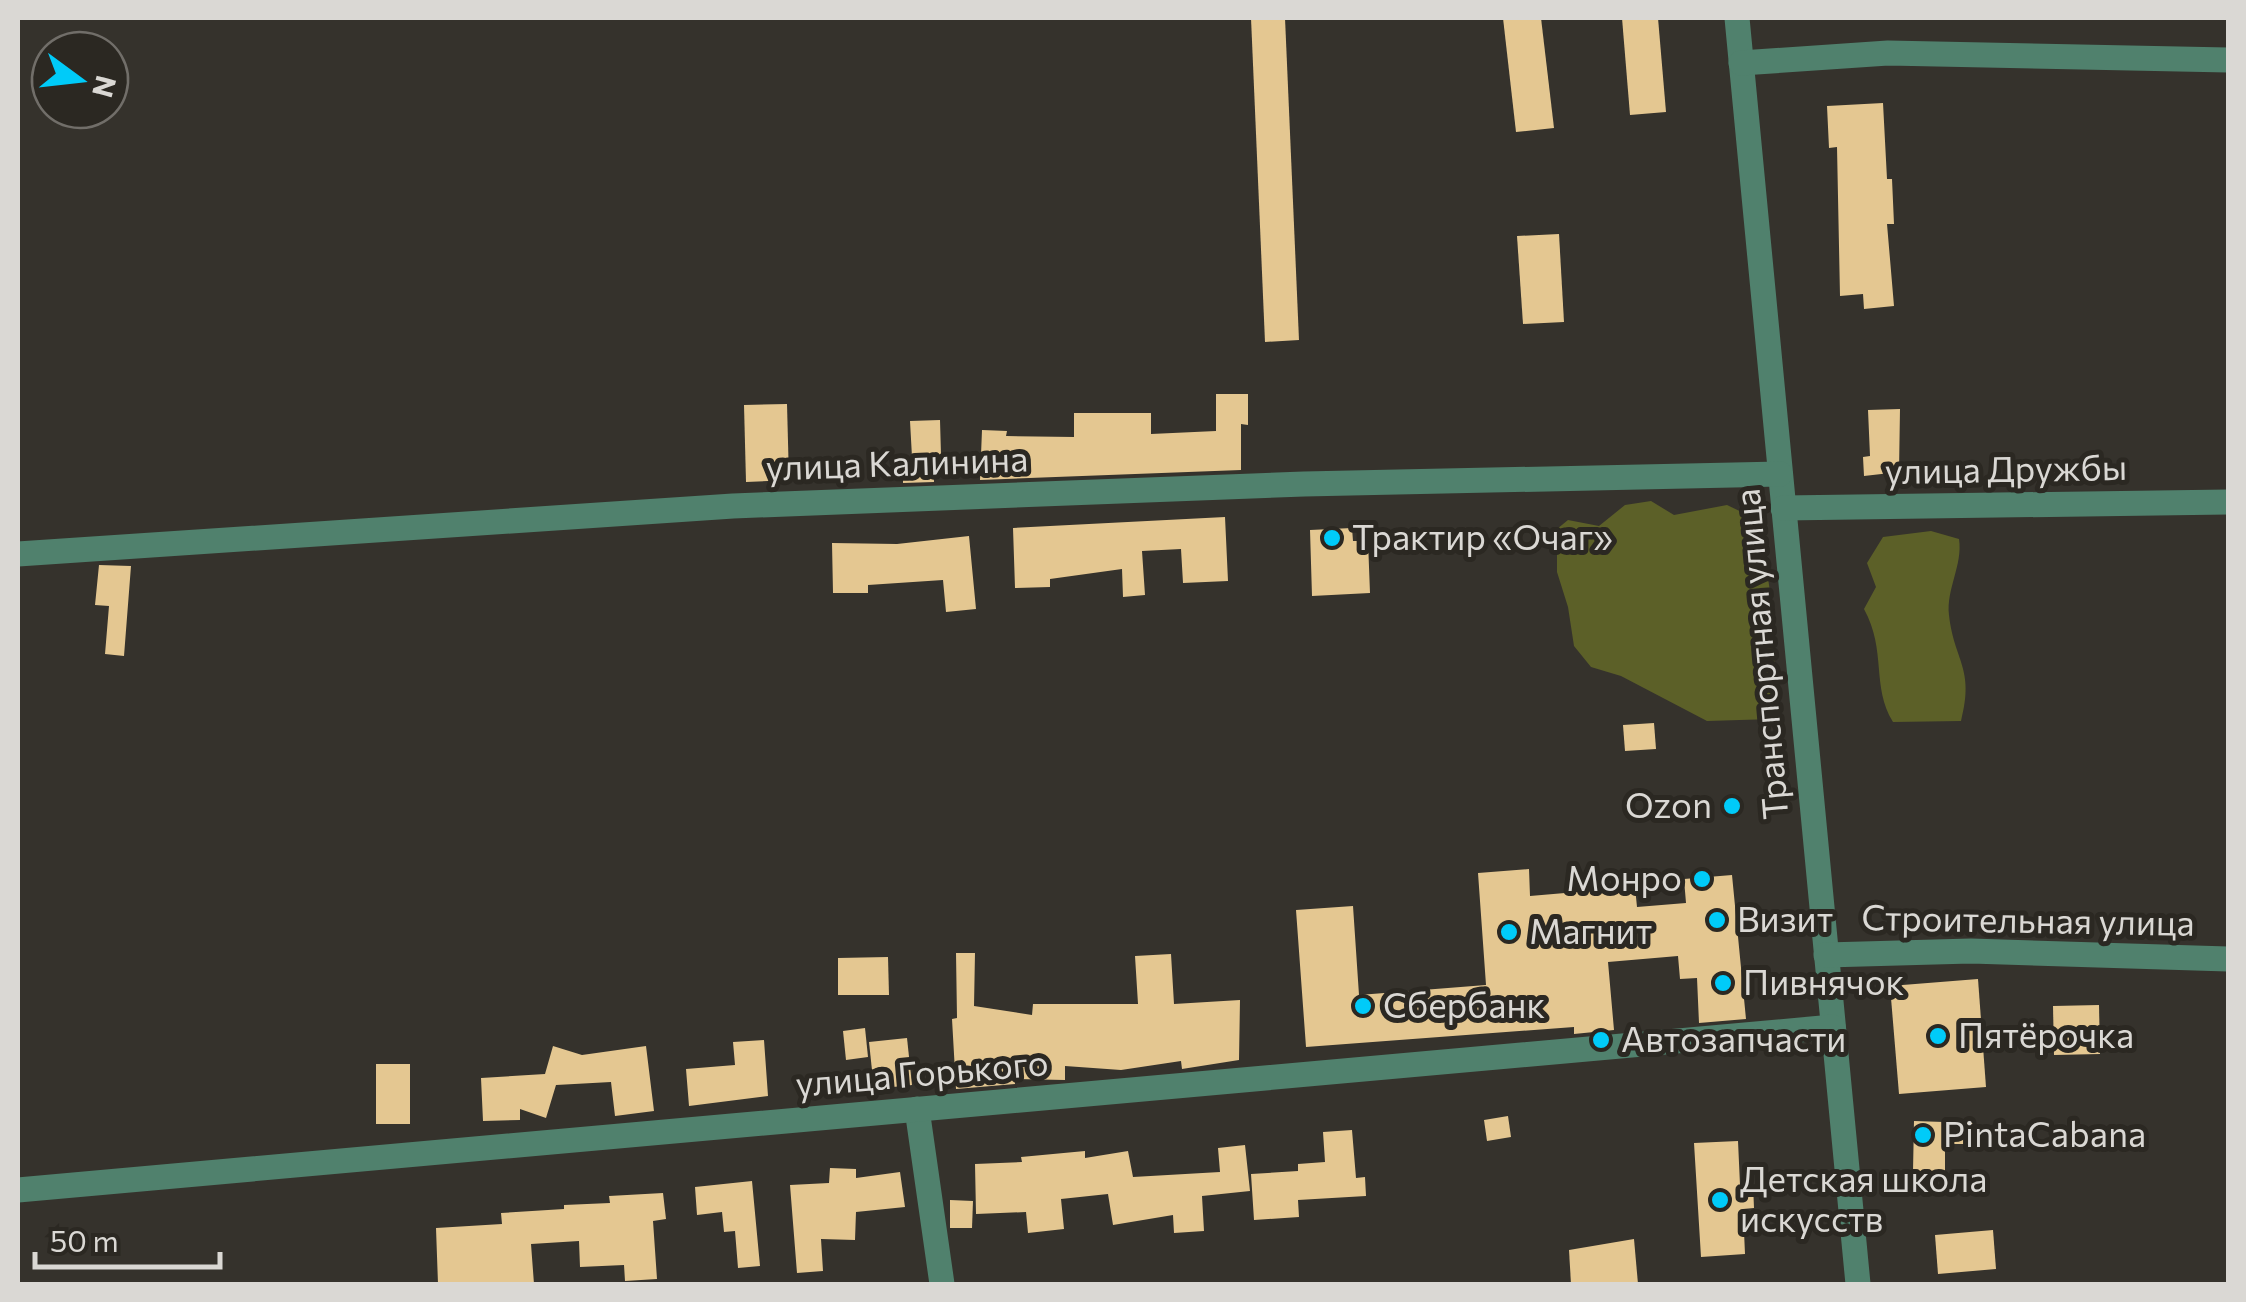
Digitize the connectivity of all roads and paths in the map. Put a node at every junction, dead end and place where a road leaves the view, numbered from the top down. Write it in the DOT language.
graph roads {
  1 [pos="1737,18"];
  2 [pos="2228,60"];
  3 [pos="1741,63"];
  4 [pos="1780,474"];
  5 [pos="2228,502"];
  6 [pos="1784,508"];
  7 [pos="18,554"];
  8 [pos="1826,955"];
  9 [pos="2228,959"];
  10 [pos="1832,1027"];
  11 [pos="918,1110"];
  12 [pos="18,1190"];
  13 [pos="942,1284"];
  14 [pos="1858,1284"];
  1 -- 3 [label="street, Транспортная улица"];
  2 -- 3 [label="street"];
  3 -- 4 [label="street, Транспортная улица"];
  4 -- 6 [label="street, Транспортная улица"];
  4 -- 7 [label="street, улица Калинина"];
  5 -- 6 [label="street, улица Дружбы"];
  6 -- 8 [label="street, Транспортная улица"];
  8 -- 9 [label="street, Строительная улица"];
  8 -- 10 [label="street, Транспортная улица"];
  10 -- 11 [label="street, улица Горького"];
  10 -- 14 [label="street, Транспортная улица"];
  11 -- 12 [label="street, улица Горького"];
  11 -- 13 [label="street"];
}
